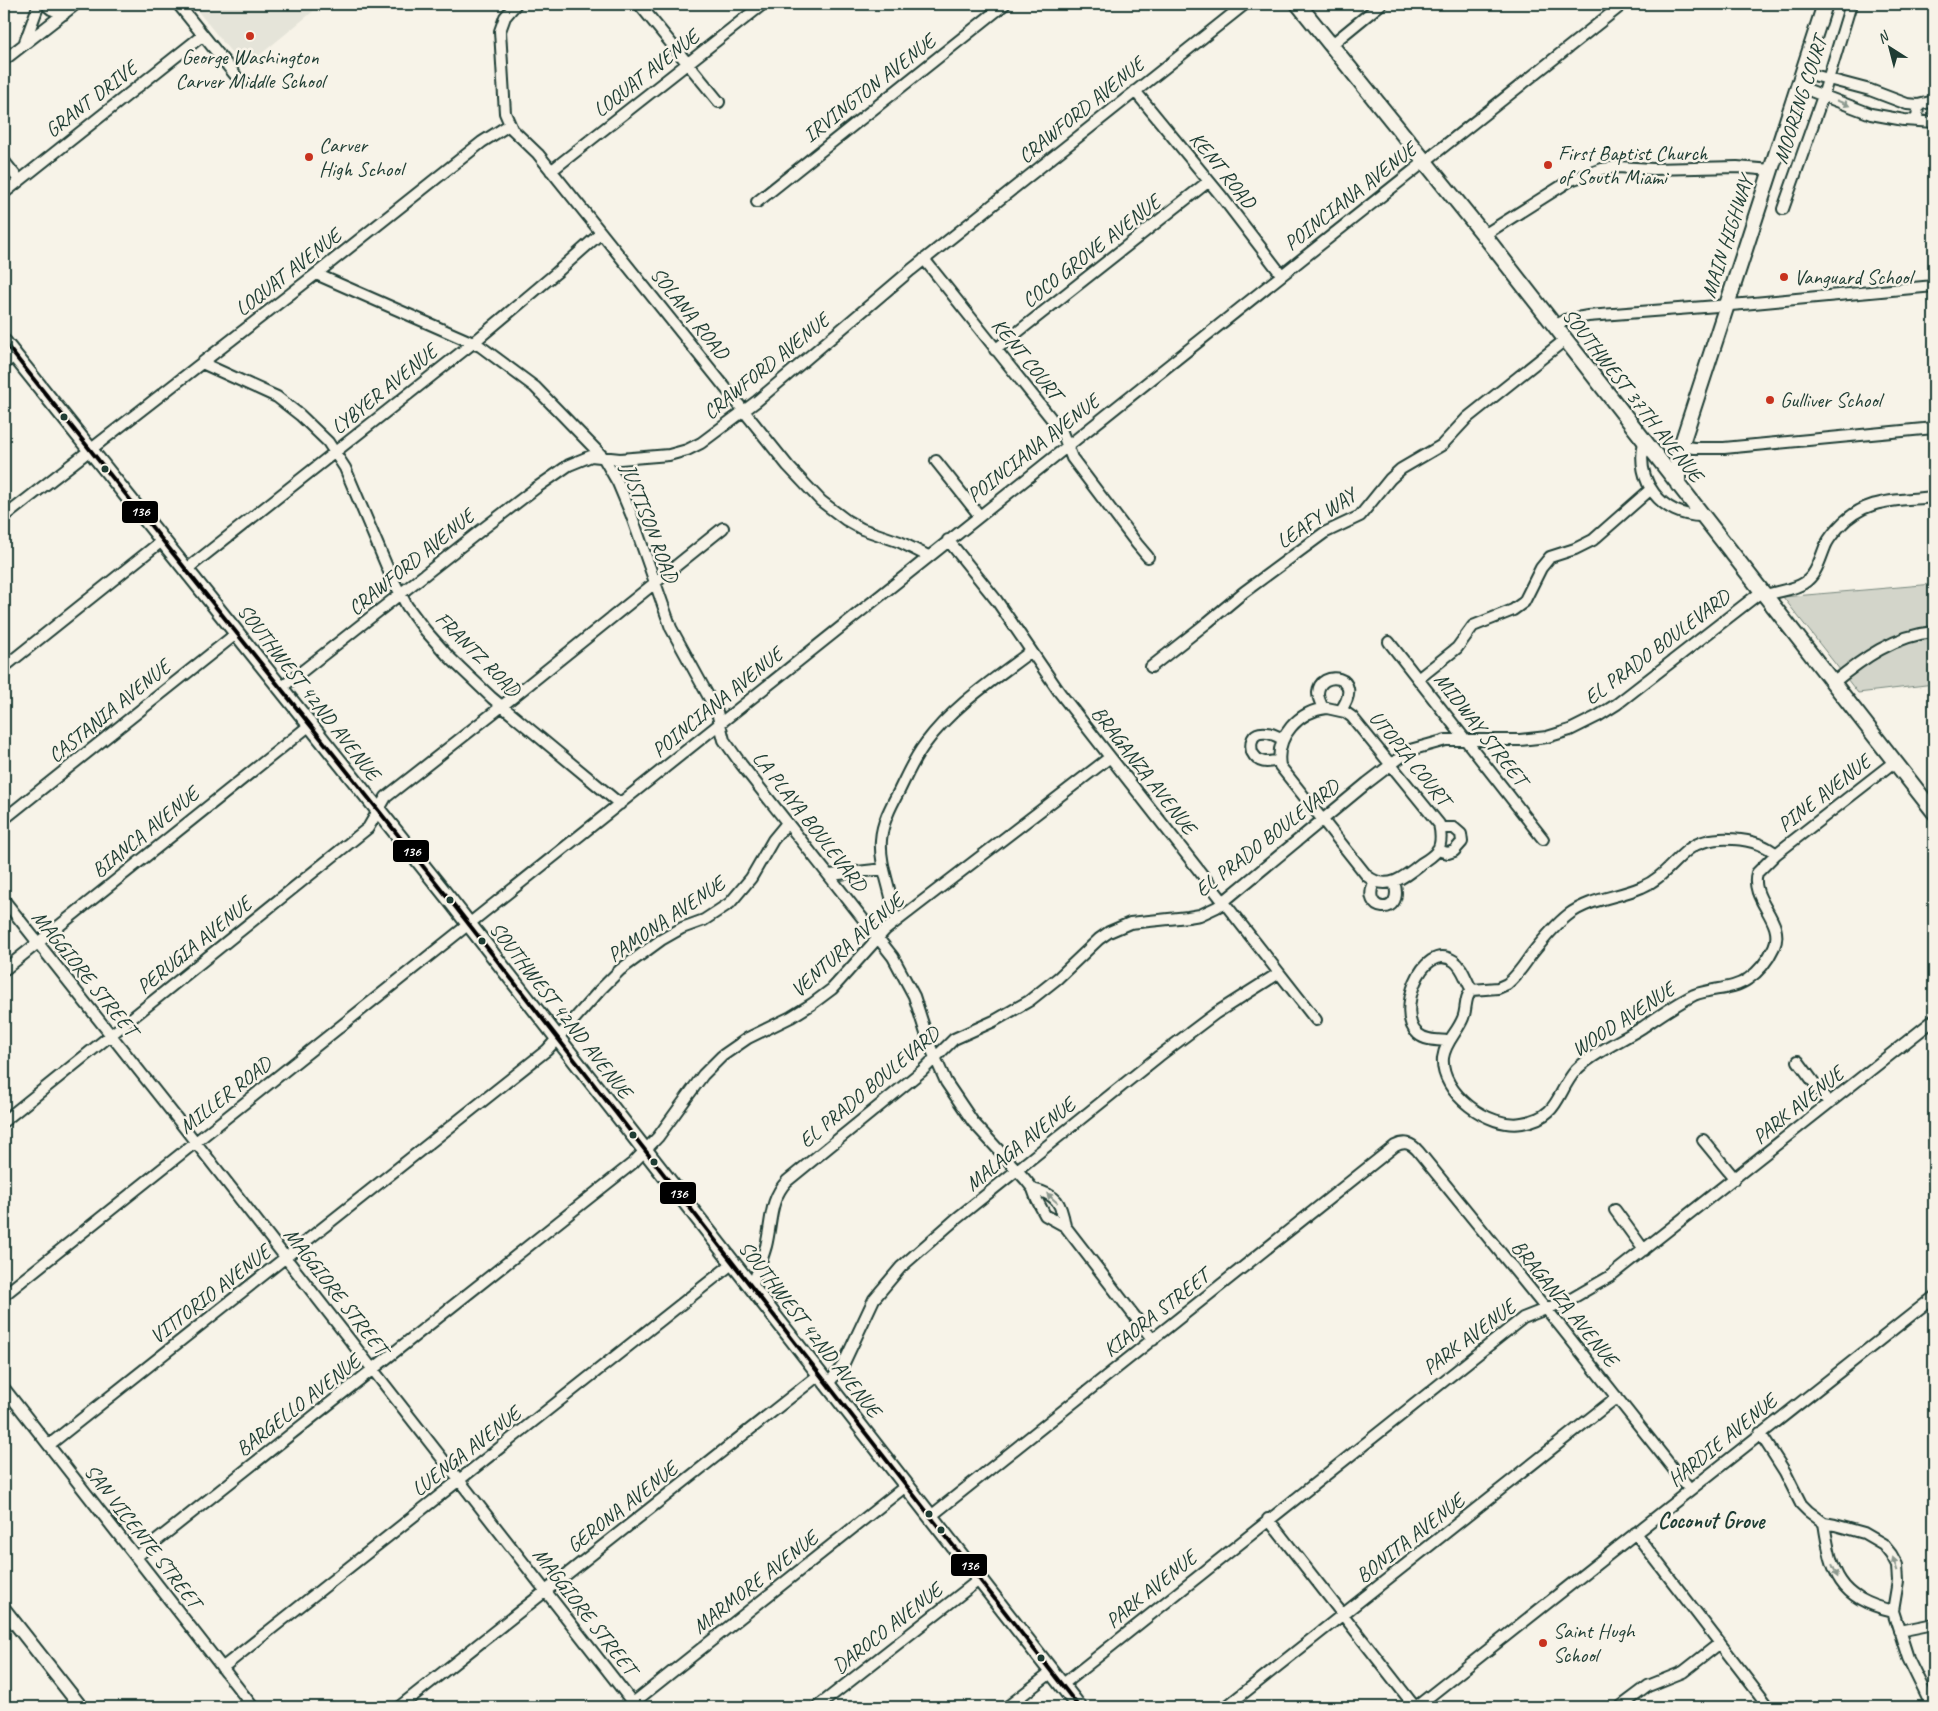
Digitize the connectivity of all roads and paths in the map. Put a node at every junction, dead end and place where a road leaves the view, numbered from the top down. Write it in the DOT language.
graph roads {
  1 [pos="39,4"];
  2 [pos="46,4"];
  3 [pos="76,4"];
  4 [pos="178,4"];
  5 [pos="516,4"];
  6 [pos="639,4"];
  7 [pos="763,4"];
  8 [pos="1005,4"];
  9 [pos="1246,4"];
  10 [pos="1298,4"];
  11 [pos="1381,4"];
  12 [pos="1623,4"];
  13 [pos="1825,4"];
  14 [pos="1851,4"];
  15 [pos="64,14"];
  16 [pos="202,35"];
  17 [pos="25,43"];
  18 [pos="1331,45"];
  19 [pos="4,60"];
  20 [pos="688,64"];
  21 [pos="1802,72"];
  22 [pos="236,76"];
  23 [pos="1828,79"];
  24 [pos="1798,86"];
  25 [pos="1134,91"];
  26 [pos="1823,96"];
  27 [pos="1934,101"];
  28 [pos="719,102"];
  29 [pos="1918,105"];
  30 [pos="1917,121"];
  31 [pos="1934,122"];
  32 [pos="509,125"];
  33 [pos="4,160"];
  34 [pos="1424,161"];
  35 [pos="1771,170"];
  36 [pos="551,171"];
  37 [pos="19,180"];
  38 [pos="1209,181"];
  39 [pos="4,193"];
  40 [pos="757,202"];
  41 [pos="1783,209"];
  42 [pos="601,233"];
  43 [pos="1484,235"];
  44 [pos="924,259"];
  45 [pos="316,274"];
  46 [pos="1281,274"];
  47 [pos="1934,286"];
  48 [pos="1726,305"];
  49 [pos="1555,326"];
  50 [pos="1566,339"];
  51 [pos="4,342"];
  52 [pos="473,343"];
  53 [pos="995,350"];
  54 [pos="9,360"];
  55 [pos="202,363"];
  56 [pos="744,411"];
  57 [pos="1934,428"];
  58 [pos="1067,446"];
  59 [pos="1648,447"];
  60 [pos="1680,448"];
  61 [pos="90,450"];
  62 [pos="336,452"];
  63 [pos="603,457"];
  64 [pos="936,461"];
  65 [pos="1678,485"];
  66 [pos="1651,489"];
  67 [pos="1934,497"];
  68 [pos="979,515"];
  69 [pos="1702,516"];
  70 [pos="4,517"];
  71 [pos="723,528"];
  72 [pos="163,540"];
  73 [pos="948,540"];
  74 [pos="928,556"];
  75 [pos="1148,557"];
  76 [pos="187,569"];
  77 [pos="654,582"];
  78 [pos="401,594"];
  79 [pos="1762,594"];
  80 [pos="1934,632"];
  81 [pos="237,633"];
  82 [pos="1390,642"];
  83 [pos="1030,652"];
  84 [pos="4,667"];
  85 [pos="1150,667"];
  86 [pos="1418,679"];
  87 [pos="1833,684"];
  88 [pos="281,688"];
  89 [pos="502,706"];
  90 [pos="1323,708"];
  91 [pos="1341,710"];
  92 [pos="720,724"];
  93 [pos="310,725"];
  94 [pos="1282,739"];
  95 [pos="1465,739"];
  96 [pos="1110,758"];
  97 [pos="1279,760"];
  98 [pos="1894,762"];
  99 [pos="1390,764"];
  100 [pos="620,804"];
  101 [pos="379,812"];
  102 [pos="1934,812"];
  103 [pos="4,819"];
  104 [pos="1323,820"];
  105 [pos="787,822"];
  106 [pos="1440,828"];
  107 [pos="1543,839"];
  108 [pos="1437,850"];
  109 [pos="1776,854"];
  110 [pos="884,869"];
  111 [pos="830,875"];
  112 [pos="1375,881"];
  113 [pos="1394,882"];
  114 [pos="4,900"];
  115 [pos="1223,901"];
  116 [pos="895,922"];
  117 [pos="469,924"];
  118 [pos="878,936"];
  119 [pos="38,942"];
  120 [pos="4,970"];
  121 [pos="1280,973"];
  122 [pos="1472,990"];
  123 [pos="1316,1020"];
  124 [pos="1934,1020"];
  125 [pos="111,1035"];
  126 [pos="557,1039"];
  127 [pos="1448,1042"];
  128 [pos="935,1058"];
  129 [pos="1798,1061"];
  130 [pos="1830,1103"];
  131 [pos="4,1121"];
  132 [pos="1703,1140"];
  133 [pos="196,1143"];
  134 [pos="1407,1143"];
  135 [pos="646,1150"];
  136 [pos="1017,1170"];
  137 [pos="1735,1179"];
  138 [pos="1033,1189"];
  139 [pos="1615,1210"];
  140 [pos="1065,1226"];
  141 [pos="1644,1250"];
  142 [pos="286,1258"];
  143 [pos="733,1263"];
  144 [pos="752,1287"];
  145 [pos="4,1295"];
  146 [pos="1934,1297"];
  147 [pos="1545,1308"];
  148 [pos="1153,1340"];
  149 [pos="373,1370"];
  150 [pos="824,1379"];
  151 [pos="4,1388"];
  152 [pos="1618,1398"];
  153 [pos="1760,1433"];
  154 [pos="49,1445"];
  155 [pos="459,1480"];
  156 [pos="907,1485"];
  157 [pos="1690,1490"];
  158 [pos="930,1516"];
  159 [pos="1268,1519"];
  160 [pos="1824,1524"];
  161 [pos="1635,1533"];
  162 [pos="136,1557"];
  163 [pos="980,1579"];
  164 [pos="546,1591"];
  165 [pos="4,1609"];
  166 [pos="1893,1611"];
  167 [pos="1343,1614"];
  168 [pos="1934,1624"];
  169 [pos="1899,1631"];
  170 [pos="1720,1644"];
  171 [pos="222,1668"];
  172 [pos="1052,1672"];
  173 [pos="1062,1685"];
  174 [pos="632,1706"];
  175 [pos="1625,1706"];
  176 [pos="81,1707"];
  177 [pos="253,1707"];
  178 [pos="400,1707"];
  179 [pos="817,1707"];
  180 [pos="1007,1707"];
  181 [pos="1079,1707"];
  182 [pos="1226,1707"];
  183 [pos="1415,1707"];
  184 [pos="1769,1707"];
  185 [pos="1932,1707"];
  1 -- 17 [label="street"];
  2 -- 15 [label="street"];
  3 -- 15 [label="street"];
  4 -- 16 [label="street"];
  5 -- 32 [label="street"];
  6 -- 20 [label="street"];
  7 -- 20 [label="street, LOQUAT AVENUE"];
  8 -- 40 [label="street, IRVINGTON AVENUE"];
  9 -- 25 [label="street, CRAWFORD AVENUE"];
  10 -- 18 [label="main road, SOUTHWEST 37TH AVENUE"];
  11 -- 18 [label="street"];
  12 -- 34 [label="street, POINCIANA AVENUE"];
  13 -- 21 [label="main road, MAIN HIGHWAY"];
  14 -- 23 [label="street, MOORING COURT"];
  15 -- 17 [label="street"];
  16 -- 22 [label="street"];
  16 -- 37 [label="street, GRANT DRIVE"];
  17 -- 19 [label="street"];
  18 -- 34 [label="main road, SOUTHWEST 37TH AVENUE"];
  20 -- 28 [label="street"];
  20 -- 36 [label="street, LOQUAT AVENUE"];
  21 -- 23 [label="street"];
  21 -- 24 [label="main road, MAIN HIGHWAY"];
  23 -- 26 [label="street, MOORING COURT"];
  23 -- 29 [label="street"];
  24 -- 26 [label="street"];
  24 -- 35 [label="main road, MAIN HIGHWAY"];
  25 -- 38 [label="street, KENT ROAD"];
  25 -- 44 [label="street, CRAWFORD AVENUE"];
  26 -- 30 [label="street, one-way"];
  26 -- 41 [label="street, MOORING COURT"];
  27 -- 29 [label="street"];
  29 -- 30 [label="street"];
  30 -- 31 [label="street"];
  32 -- 36 [label="street, SOLANA ROAD"];
  32 -- 45 [label="street, LOQUAT AVENUE"];
  33 -- 37 [label="street"];
  34 -- 43 [label="main road, SOUTHWEST 37TH AVENUE"];
  34 -- 46 [label="street, POINCIANA AVENUE"];
  35 -- 43 [label="street"];
  35 -- 48 [label="main road, MAIN HIGHWAY"];
  36 -- 42 [label="street, SOLANA ROAD"];
  37 -- 39 [label="street, GRANT DRIVE"];
  38 -- 46 [label="street, KENT ROAD"];
  38 -- 53 [label="street, COCO GROVE AVENUE"];
  42 -- 52 [label="street, LYBYER AVENUE"];
  42 -- 56 [label="street, SOLANA ROAD"];
  43 -- 49 [label="main road, SOUTHWEST 37TH AVENUE"];
  44 -- 53 [label="street, KENT COURT"];
  44 -- 56 [label="street, CRAWFORD AVENUE"];
  45 -- 52 [label="street, JUSTISON ROAD"];
  45 -- 55 [label="street, LOQUAT AVENUE"];
  46 -- 58 [label="street, POINCIANA AVENUE"];
  47 -- 48 [label="street"];
  48 -- 49 [label="street"];
  48 -- 60 [label="main road, MAIN HIGHWAY"];
  49 -- 50 [label="main road, SOUTHWEST 37TH AVENUE"];
  50 -- 59 [label="main road, SOUTHWEST 37TH AVENUE"];
  50 -- 85 [label="street, LEAFY WAY"];
  51 -- 54 [label="main road, SOUTHWEST 42ND AVENUE"];
  52 -- 62 [label="street, LYBYER AVENUE"];
  52 -- 63 [label="street, JUSTISON ROAD"];
  53 -- 58 [label="street, KENT COURT"];
  54 -- 61 [label="main road, SOUTHWEST 42ND AVENUE"];
  55 -- 61 [label="street, LOQUAT AVENUE"];
  55 -- 62 [label="street, FRANTZ ROAD"];
  56 -- 63 [label="street, CRAWFORD AVENUE"];
  56 -- 74 [label="street, SOLANA ROAD"];
  57 -- 60 [label="street"];
  58 -- 68 [label="street, POINCIANA AVENUE"];
  58 -- 75 [label="street, KENT COURT"];
  59 -- 60 [label="main road"];
  59 -- 65 [label="main road, SOUTHWEST 37TH AVENUE"];
  59 -- 66 [label="street"];
  60 -- 65 [label="main road, MAIN HIGHWAY"];
  61 -- 70 [label="street, LOQUAT AVENUE"];
  61 -- 72 [label="main road, SOUTHWEST 42ND AVENUE"];
  62 -- 76 [label="street, LYBYER AVENUE"];
  62 -- 78 [label="street, FRANTZ ROAD"];
  63 -- 77 [label="street, JUSTISON ROAD"];
  63 -- 78 [label="street, CRAWFORD AVENUE"];
  64 -- 68 [label="street"];
  65 -- 69 [label="main road, SOUTHWEST 37TH AVENUE"];
  66 -- 69 [label="street"];
  66 -- 86 [label="street"];
  67 -- 79 [label="street"];
  68 -- 73 [label="street, POINCIANA AVENUE"];
  69 -- 79 [label="main road, SOUTHWEST 37TH AVENUE"];
  71 -- 77 [label="street, PERUGIA AVENUE"];
  72 -- 76 [label="main road, SOUTHWEST 42ND AVENUE"];
  72 -- 84 [label="street"];
  73 -- 74 [label="street, POINCIANA AVENUE"];
  73 -- 83 [label="street, BRAGANZA AVENUE"];
  74 -- 92 [label="street, POINCIANA AVENUE"];
  76 -- 81 [label="main road, SOUTHWEST 42ND AVENUE"];
  77 -- 89 [label="street, PERUGIA AVENUE"];
  77 -- 92 [label="street, JUSTISON ROAD"];
  78 -- 88 [label="street, CRAWFORD AVENUE"];
  78 -- 89 [label="street, FRANTZ ROAD"];
  79 -- 87 [label="main road, SOUTHWEST 37TH AVENUE"];
  79 -- 95 [label="street, EL PRADO BOULEVARD"];
  80 -- 87 [label="street"];
  81 -- 88 [label="main road, SOUTHWEST 42ND AVENUE"];
  81 -- 103 [label="street, CASTANIA AVENUE"];
  82 -- 86 [label="street, MIDWAY STREET"];
  83 -- 96 [label="street, BRAGANZA AVENUE"];
  83 -- 110 [label="street"];
  86 -- 95 [label="street, MIDWAY STREET"];
  87 -- 98 [label="main road, SOUTHWEST 37TH AVENUE"];
  88 -- 93 [label="main road, SOUTHWEST 42ND AVENUE"];
  89 -- 100 [label="street, FRANTZ ROAD"];
  89 -- 101 [label="street, PERUGIA AVENUE"];
  90 -- 91 [label="street, UTOPIA COURT"];
  90 -- 91 [label="street"];
  90 -- 94 [label="street"];
  91 -- 99 [label="street, UTOPIA COURT"];
  92 -- 100 [label="street, POINCIANA AVENUE"];
  92 -- 105 [label="street, LA PLAYA BOULEVARD"];
  93 -- 101 [label="main road, SOUTHWEST 42ND AVENUE"];
  93 -- 119 [label="street, BIANCA AVENUE"];
  94 -- 97 [label="street"];
  94 -- 97 [label="street"];
  95 -- 99 [label="street, EL PRADO BOULEVARD"];
  95 -- 107 [label="street, MIDWAY STREET"];
  96 -- 115 [label="street, BRAGANZA AVENUE"];
  96 -- 116 [label="street, VENTURA AVENUE"];
  97 -- 104 [label="street"];
  98 -- 102 [label="main road, SOUTHWEST 37TH AVENUE"];
  98 -- 109 [label="street, PINE AVENUE"];
  99 -- 104 [label="street, EL PRADO BOULEVARD"];
  99 -- 106 [label="street, UTOPIA COURT"];
  100 -- 117 [label="street, POINCIANA AVENUE"];
  101 -- 117 [label="main road, SOUTHWEST 42ND AVENUE"];
  101 -- 125 [label="street, PERUGIA AVENUE"];
  104 -- 112 [label="street"];
  104 -- 115 [label="street, EL PRADO BOULEVARD"];
  105 -- 111 [label="street, LA PLAYA BOULEVARD"];
  105 -- 126 [label="street, PAMONA AVENUE"];
  106 -- 108 [label="street, UTOPIA COURT"];
  106 -- 108 [label="street"];
  108 -- 113 [label="street"];
  109 -- 122 [label="street"];
  109 -- 127 [label="street, WOOD AVENUE"];
  110 -- 111 [label="street"];
  110 -- 116 [label="street"];
  111 -- 118 [label="street, LA PLAYA BOULEVARD"];
  112 -- 113 [label="street"];
  112 -- 113 [label="street"];
  114 -- 119 [label="street, MAGGIORE STREET"];
  115 -- 121 [label="street, BRAGANZA AVENUE"];
  115 -- 128 [label="street, EL PRADO BOULEVARD"];
  116 -- 118 [label="street, VENTURA AVENUE"];
  117 -- 126 [label="main road, SOUTHWEST 42ND AVENUE"];
  117 -- 133 [label="street, MILLER ROAD"];
  118 -- 128 [label="street, LA PLAYA BOULEVARD"];
  118 -- 135 [label="street, VENTURA AVENUE"];
  119 -- 120 [label="street, BIANCA AVENUE"];
  119 -- 125 [label="street, MAGGIORE STREET"];
  121 -- 123 [label="street, BRAGANZA AVENUE"];
  121 -- 136 [label="street, MALAGA AVENUE"];
  122 -- 127 [label="street, WOOD AVENUE"];
  122 -- 127 [label="street"];
  124 -- 130 [label="street, PARK AVENUE"];
  125 -- 131 [label="street, PERUGIA AVENUE"];
  125 -- 133 [label="street, MAGGIORE STREET"];
  126 -- 135 [label="main road, SOUTHWEST 42ND AVENUE"];
  126 -- 142 [label="street, VITTORIO AVENUE"];
  128 -- 136 [label="street, LA PLAYA BOULEVARD"];
  128 -- 144 [label="street, EL PRADO BOULEVARD"];
  129 -- 130 [label="street"];
  130 -- 137 [label="street, PARK AVENUE"];
  132 -- 137 [label="street"];
  133 -- 142 [label="street, MAGGIORE STREET"];
  133 -- 145 [label="street, MILLER ROAD"];
  134 -- 147 [label="street, BRAGANZA AVENUE"];
  134 -- 148 [label="street, KIAORA STREET"];
  135 -- 143 [label="main road, SOUTHWEST 42ND AVENUE"];
  135 -- 149 [label="street, BARGELLO AVENUE"];
  136 -- 138 [label="street, LA PLAYA BOULEVARD"];
  136 -- 150 [label="street, MALAGA AVENUE"];
  137 -- 141 [label="street, PARK AVENUE"];
  138 -- 140 [label="street, LA PLAYA BOULEVARD"];
  140 -- 138 [label="street, LA PLAYA BOULEVARD, one-way"];
  139 -- 141 [label="street"];
  140 -- 148 [label="street, LA PLAYA BOULEVARD"];
  141 -- 147 [label="street, PARK AVENUE"];
  142 -- 149 [label="street, MAGGIORE STREET"];
  142 -- 154 [label="street, VITTORIO AVENUE"];
  143 -- 144 [label="main road, SOUTHWEST 42ND AVENUE"];
  143 -- 155 [label="street, LUENGA AVENUE"];
  144 -- 150 [label="main road, SOUTHWEST 42ND AVENUE"];
  146 -- 153 [label="street, HARDIE AVENUE"];
  147 -- 152 [label="street, BRAGANZA AVENUE"];
  147 -- 159 [label="street, PARK AVENUE"];
  148 -- 158 [label="street, KIAORA STREET"];
  149 -- 155 [label="street, MAGGIORE STREET"];
  149 -- 162 [label="street, BARGELLO AVENUE"];
  150 -- 156 [label="main road, SOUTHWEST 42ND AVENUE"];
  150 -- 164 [label="street, GERONA AVENUE"];
  151 -- 154 [label="street, SAN VICENTE STREET"];
  152 -- 157 [label="street, BRAGANZA AVENUE"];
  152 -- 167 [label="street, BONITA AVENUE"];
  153 -- 157 [label="street, HARDIE AVENUE"];
  153 -- 160 [label="street"];
  154 -- 162 [label="street, SAN VICENTE STREET"];
  155 -- 164 [label="street, MAGGIORE STREET"];
  155 -- 171 [label="street, LUENGA AVENUE"];
  156 -- 158 [label="main road, SOUTHWEST 42ND AVENUE"];
  156 -- 174 [label="street, MARMORE AVENUE"];
  157 -- 161 [label="street, HARDIE AVENUE"];
  158 -- 163 [label="main road, SOUTHWEST 42ND AVENUE"];
  159 -- 167 [label="street"];
  159 -- 173 [label="street, PARK AVENUE"];
  160 -- 166 [label="street, one-way"];
  166 -- 160 [label="street, one-way"];
  161 -- 170 [label="street"];
  161 -- 183 [label="street, HARDIE AVENUE"];
  162 -- 171 [label="street, SAN VICENTE STREET"];
  163 -- 172 [label="main road, SOUTHWEST 42ND AVENUE"];
  163 -- 179 [label="street, DAROCO AVENUE"];
  164 -- 174 [label="street, MAGGIORE STREET"];
  164 -- 178 [label="street, GERONA AVENUE"];
  165 -- 176 [label="street"];
  166 -- 169 [label="street"];
  167 -- 182 [label="street, BONITA AVENUE"];
  167 -- 183 [label="street"];
  168 -- 169 [label="street"];
  169 -- 185 [label="street"];
  170 -- 175 [label="street"];
  170 -- 184 [label="street"];
  171 -- 177 [label="street, SAN VICENTE STREET"];
  172 -- 173 [label="main road, SOUTHWEST 42ND AVENUE"];
  172 -- 180 [label="street"];
  173 -- 181 [label="main road, SOUTHWEST 42ND AVENUE"];
}
